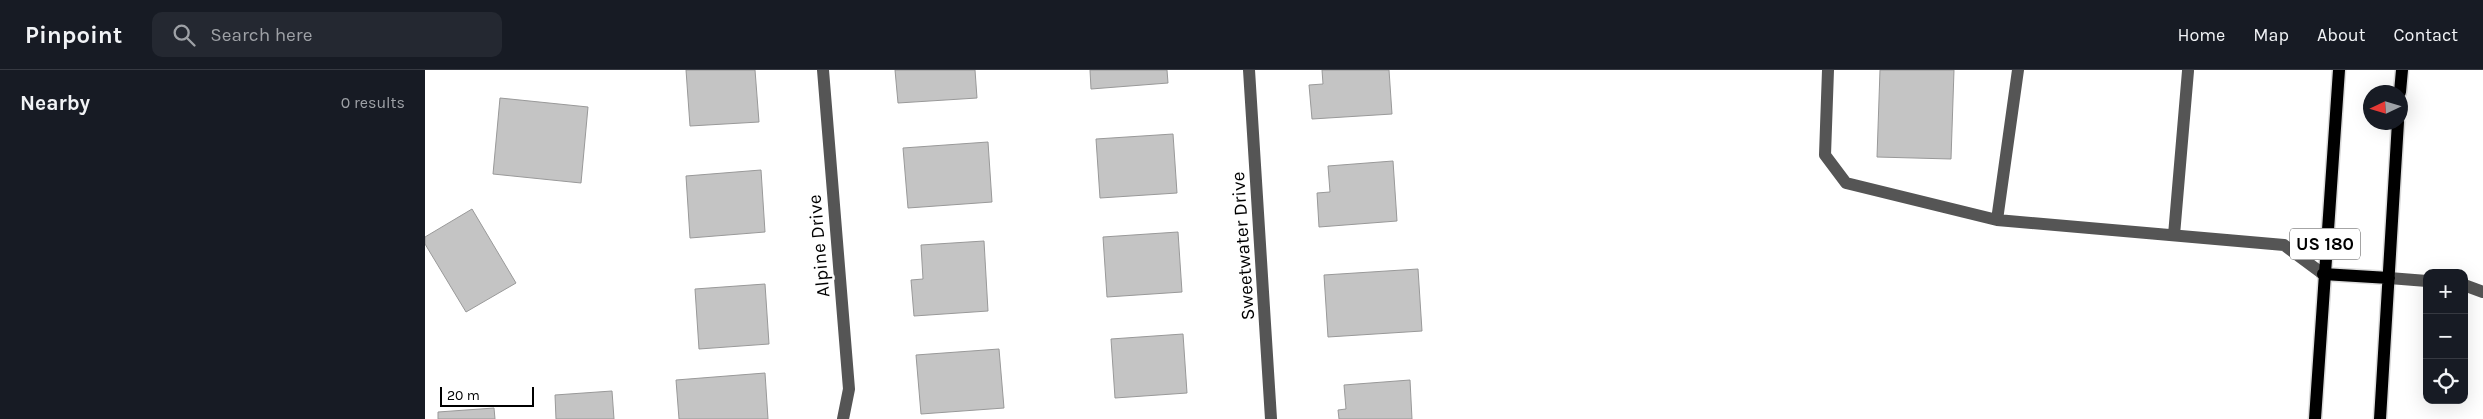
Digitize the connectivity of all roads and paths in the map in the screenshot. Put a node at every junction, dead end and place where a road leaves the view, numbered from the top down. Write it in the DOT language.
graph roads {
  1 [pos="823,70"];
  2 [pos="1249,70"];
  3 [pos="1828,70"];
  4 [pos="2018,70"];
  5 [pos="2339,70"];
  6 [pos="2402,70"];
  7 [pos="2188,71"];
  8 [pos="2401,85"];
  9 [pos="2398,130"];
  10 [pos="1997,220"];
  11 [pos="2174,235"];
  12 [pos="2323,274"];
  13 [pos="2389,278"];
  14 [pos="2423,281"];
  15 [pos="2468,286"];
  16 [pos="2483,292"];
  17 [pos="843,419"];
  18 [pos="1271,419"];
  19 [pos="2315,419"];
  20 [pos="2380,419"];
  1 -- 17 [label="street, Alpine Drive"];
  2 -- 18 [label="street, Sweetwater Drive"];
  3 -- 10 [label="street"];
  4 -- 10 [label="street"];
  5 -- 12 [label="main road, US 180"];
  6 -- 8 [label="main road"];
  7 -- 11 [label="street"];
  9 -- 13 [label="main road"];
  10 -- 11 [label="street"];
  11 -- 12 [label="street"];
  12 -- 13 [label="main road"];
  12 -- 19 [label="main road, US 180"];
  13 -- 14 [label="street"];
  13 -- 20 [label="main road"];
  15 -- 16 [label="street"];
}
